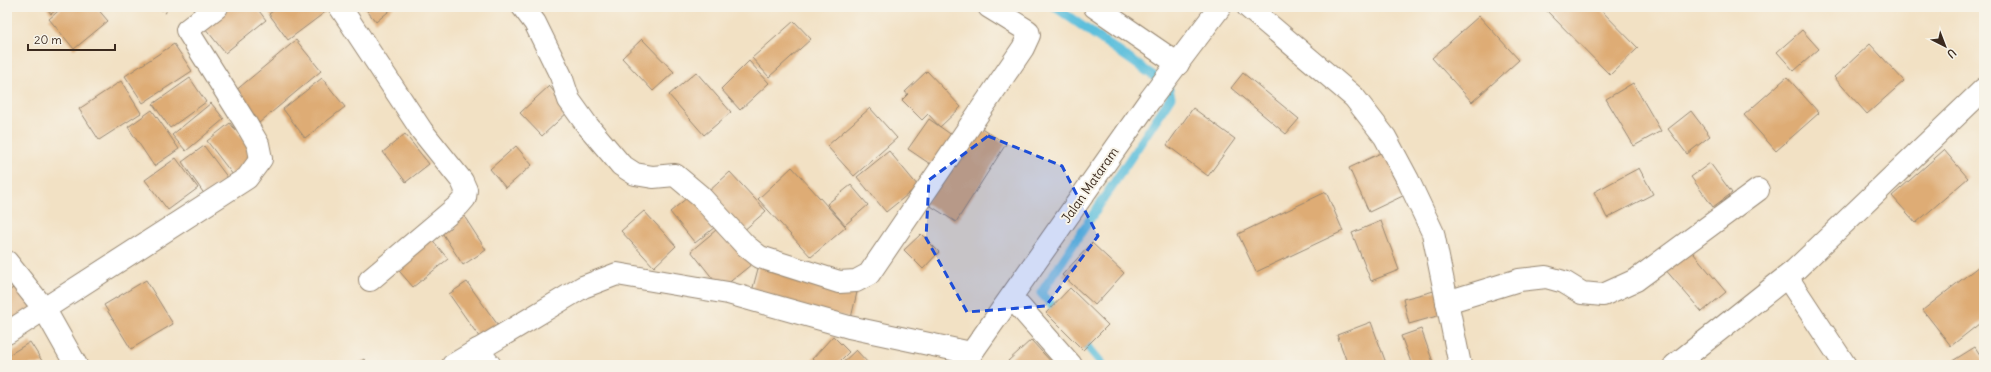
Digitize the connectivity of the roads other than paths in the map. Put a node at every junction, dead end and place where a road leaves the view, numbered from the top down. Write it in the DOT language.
graph roads {
  1 [pos="217,7"];
  2 [pos="340,7"];
  3 [pos="523,7"];
  4 [pos="989,7"];
  5 [pos="1095,7"];
  6 [pos="1220,7"];
  7 [pos="1248,7"];
  8 [pos="1174,69"];
  9 [pos="1984,89"];
  10 [pos="1758,190"];
  11 [pos="7,262"];
  12 [pos="1787,277"];
  13 [pos="370,280"];
  14 [pos="1012,298"];
  15 [pos="1447,302"];
  16 [pos="45,310"];
  17 [pos="7,334"];
  18 [pos="484,357"];
  19 [pos="967,359"];
  20 [pos="76,365"];
  21 [pos="453,365"];
  22 [pos="1071,365"];
  23 [pos="1460,365"];
  24 [pos="1675,365"];
  25 [pos="1846,365"];
  1 -- 16 [label="street"];
  2 -- 13 [label="street"];
  3 -- 4 [label="street"];
  5 -- 8 [label="street"];
  6 -- 8 [label="street, Jalan Mataram"];
  7 -- 15 [label="street"];
  8 -- 14 [label="street, Jalan Mataram"];
  9 -- 12 [label="street"];
  10 -- 15 [label="street"];
  11 -- 16 [label="street"];
  12 -- 24 [label="street"];
  12 -- 25 [label="street"];
  14 -- 19 [label="street, Jalan Mataram"];
  14 -- 22 [label="street"];
  15 -- 23 [label="street"];
  16 -- 17 [label="street"];
  16 -- 20 [label="street"];
  18 -- 19 [label="street"];
  18 -- 21 [label="street"];
}
